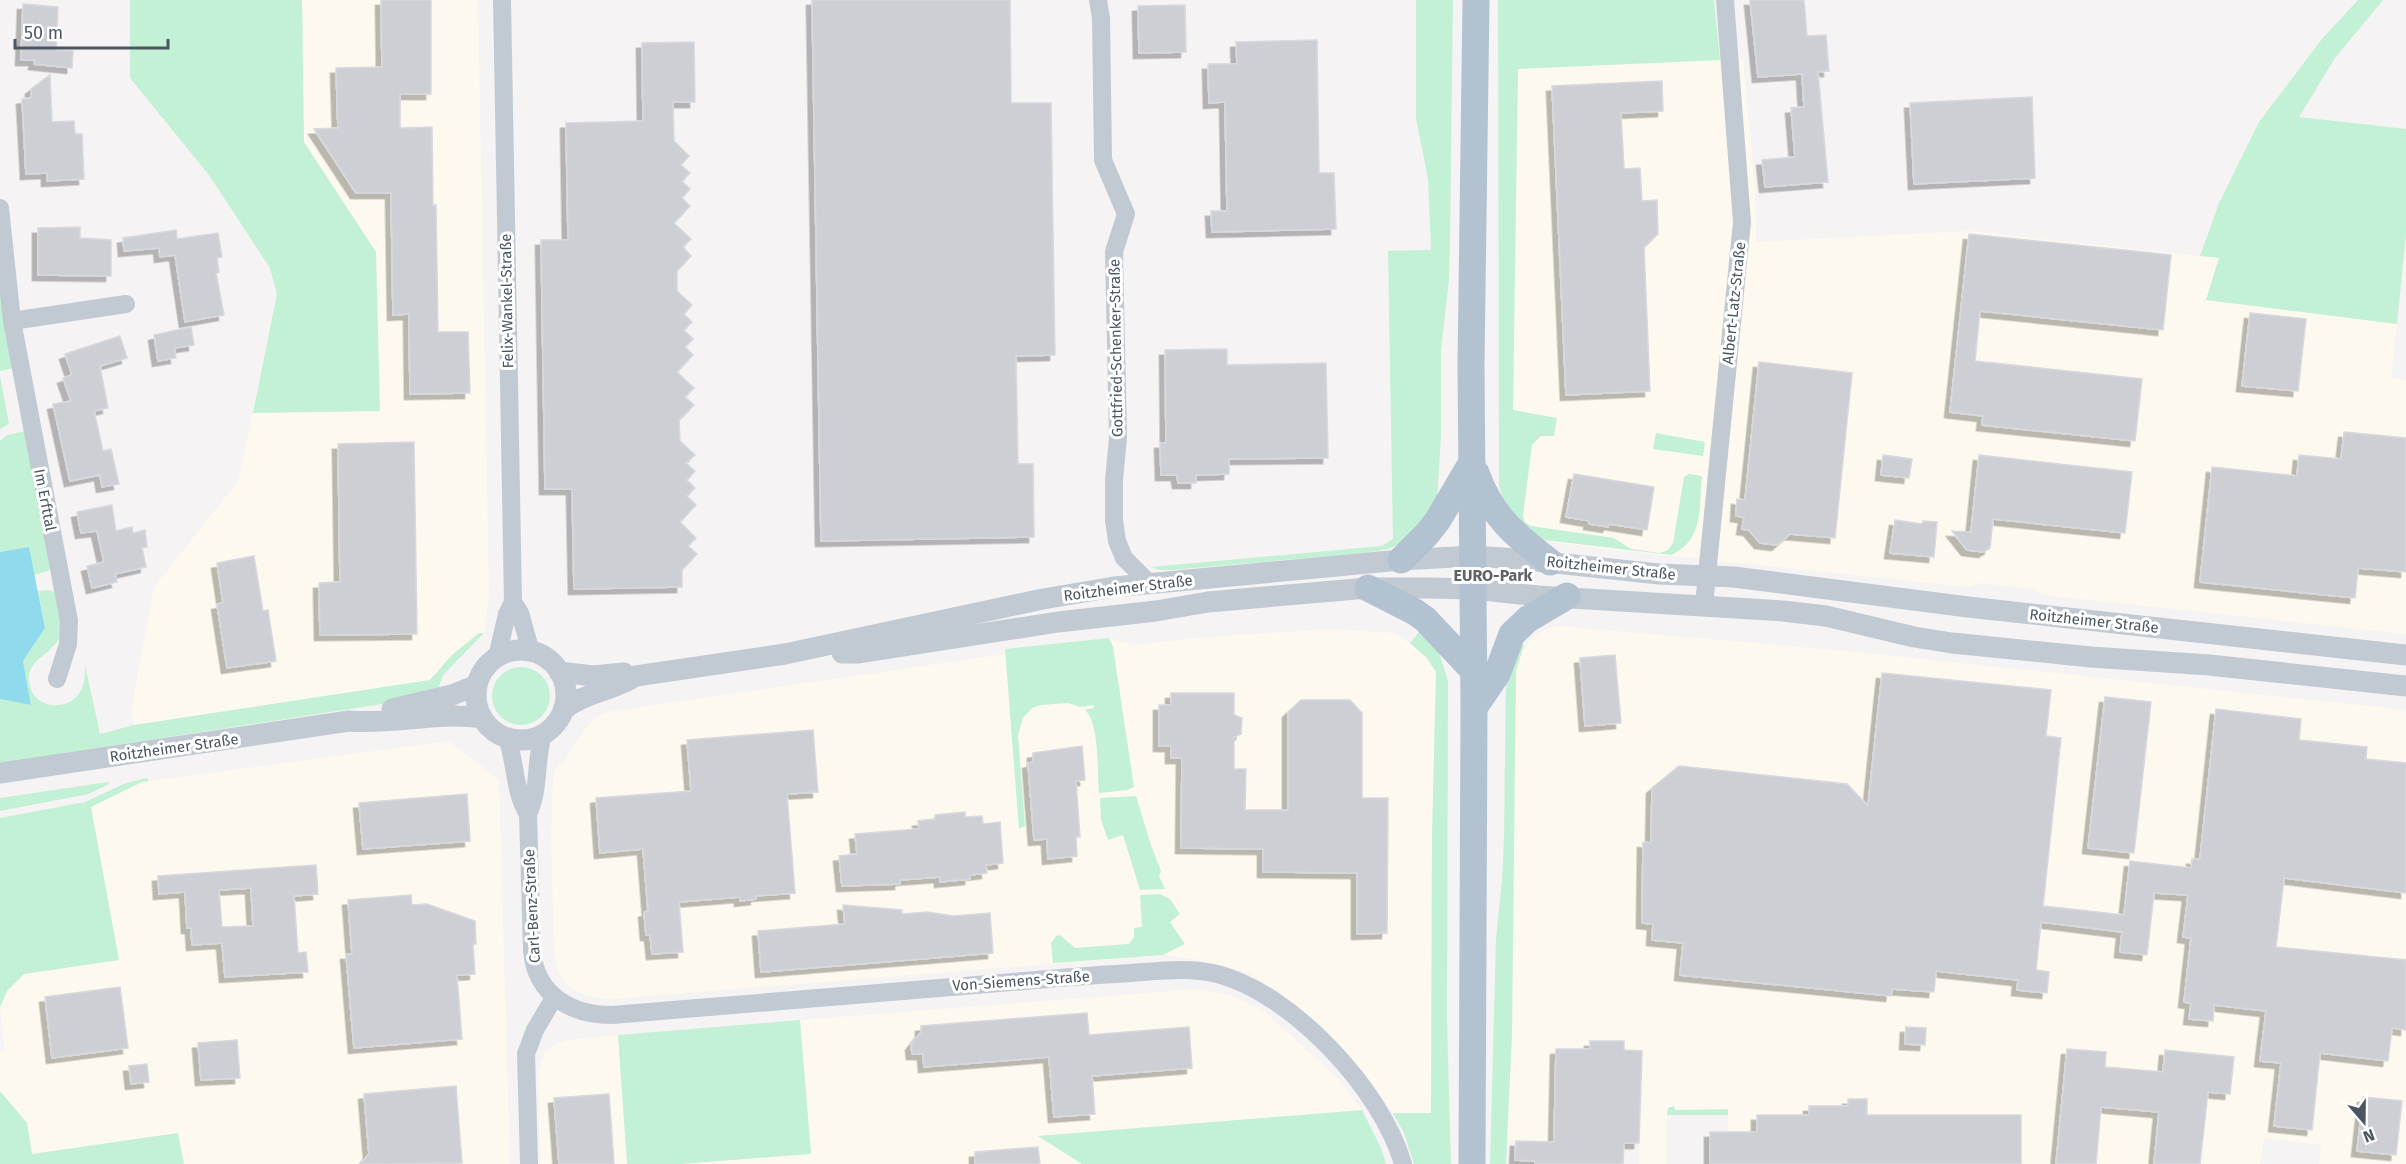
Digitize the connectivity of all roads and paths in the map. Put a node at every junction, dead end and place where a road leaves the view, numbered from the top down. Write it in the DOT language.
graph roads {
  1 [pos="502,0"];
  2 [pos="1098,0"];
  3 [pos="1476,0"];
  4 [pos="1725,0"];
  5 [pos="0,208"];
  6 [pos="126,304"];
  7 [pos="12,321"];
  8 [pos="1472,462"];
  9 [pos="1473,556"];
  10 [pos="1401,560"];
  11 [pos="1550,562"];
  12 [pos="1707,577"];
  13 [pos="1149,583"];
  14 [pos="1368,588"];
  15 [pos="1473,589"];
  16 [pos="1567,596"];
  17 [pos="513,602"];
  18 [pos="1704,605"];
  19 [pos="531,652"];
  20 [pos="785,654"];
  21 [pos="2406,655"];
  22 [pos="497,657"];
  23 [pos="1473,670"];
  24 [pos="559,672"];
  25 [pos="636,676"];
  26 [pos="57,679"];
  27 [pos="477,685"];
  28 [pos="2406,686"];
  29 [pos="1474,708"];
  30 [pos="563,710"];
  31 [pos="482,718"];
  32 [pos="349,721"];
  33 [pos="543,734"];
  34 [pos="507,738"];
  35 [pos="0,773"];
  36 [pos="528,814"];
  37 [pos="554,998"];
  38 [pos="529,1164"];
  39 [pos="1403,1164"];
  40 [pos="1472,1164"];
  1 -- 17 [label="street, Felix-Wankel-Straße"];
  2 -- 13 [label="street, Gottfried-Schenker-Straße"];
  3 -- 8 [label="main road"];
  4 -- 12 [label="street, Albert-Latz-Straße"];
  5 -- 7 [label="street, Im Erfttal"];
  6 -- 7 [label="street"];
  7 -- 26 [label="street, Im Erfttal"];
  8 -- 9 [label="main road"];
  8 -- 10 [label="main road"];
  8 -- 11 [label="main road"];
  9 -- 10 [label="street, Roitzheimer Straße"];
  9 -- 11 [label="street, Roitzheimer Straße"];
  9 -- 15 [label="main road"];
  10 -- 13 [label="street, Roitzheimer Straße"];
  11 -- 12 [label="street, Roitzheimer Straße"];
  12 -- 18 [label="street, Albert-Latz-Straße"];
  12 -- 21 [label="street, Roitzheimer Straße"];
  13 -- 20 [label="street, Roitzheimer Straße"];
  14 -- 15 [label="street, Roitzheimer Straße"];
  14 -- 20 [label="street, Roitzheimer Straße"];
  14 -- 23 [label="main road"];
  15 -- 16 [label="street, Roitzheimer Straße"];
  15 -- 23 [label="main road"];
  16 -- 18 [label="street, Roitzheimer Straße"];
  16 -- 29 [label="main road"];
  17 -- 19 [label="street, Felix-Wankel-Straße"];
  17 -- 22 [label="street, Felix-Wankel-Straße"];
  18 -- 28 [label="street, Roitzheimer Straße"];
  19 -- 22 [label="street"];
  19 -- 24 [label="street"];
  20 -- 25 [label="street, Roitzheimer Straße"];
  22 -- 27 [label="street"];
  23 -- 29 [label="main road"];
  24 -- 25 [label="street, Roitzheimer Straße"];
  24 -- 30 [label="street"];
  25 -- 30 [label="street, Roitzheimer Straße"];
  27 -- 31 [label="street"];
  27 -- 32 [label="street, Roitzheimer Straße"];
  29 -- 40 [label="main road"];
  30 -- 33 [label="street"];
  31 -- 32 [label="street, Roitzheimer Straße"];
  31 -- 34 [label="street"];
  32 -- 35 [label="street, Roitzheimer Straße"];
  33 -- 34 [label="street"];
  33 -- 36 [label="street, Carl-Benz-Straße"];
  34 -- 36 [label="street, Carl-Benz-Straße"];
  36 -- 37 [label="street, Carl-Benz-Straße"];
  37 -- 38 [label="street"];
  37 -- 39 [label="street, Von-Siemens-Straße"];
}
